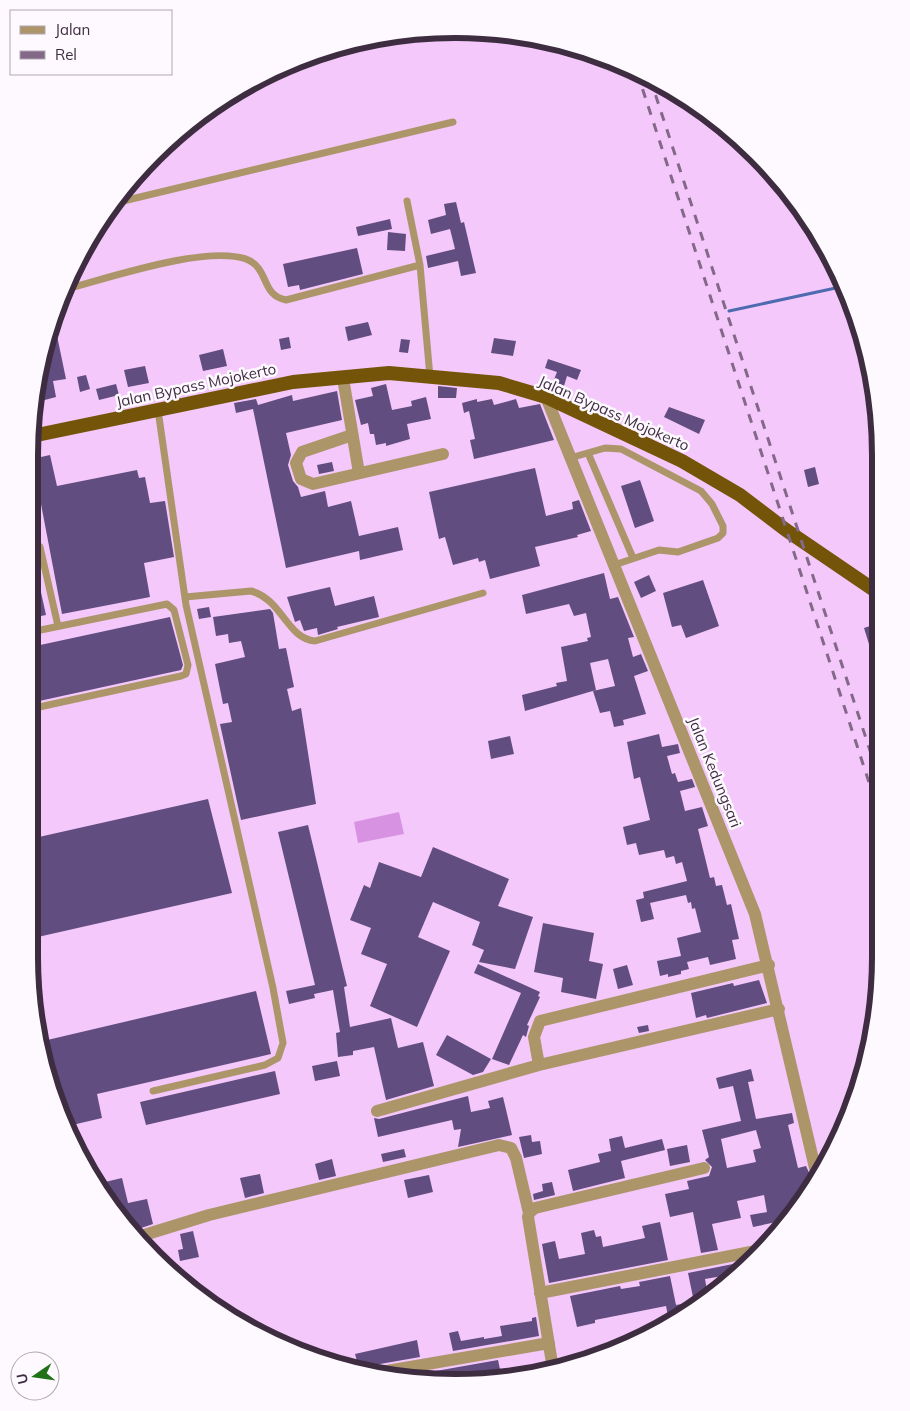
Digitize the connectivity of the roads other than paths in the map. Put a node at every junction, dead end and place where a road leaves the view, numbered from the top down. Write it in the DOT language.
graph roads {
  1 [pos="453,122"];
  2 [pos="407,200"];
  3 [pos="124,201"];
  4 [pos="420,265"];
  5 [pos="73,287"];
  6 [pos="430,377"];
  7 [pos="343,378"];
  8 [pos="546,397"];
  9 [pos="158,410"];
  10 [pos="38,435"];
  11 [pos="352,435"];
  12 [pos="588,453"];
  13 [pos="443,454"];
  14 [pos="570,458"];
  15 [pos="358,473"];
  16 [pos="38,545"];
  17 [pos="633,558"];
  18 [pos="614,565"];
  19 [pos="872,589"];
  20 [pos="482,593"];
  21 [pos="185,597"];
  22 [pos="58,626"];
  23 [pos="38,630"];
  24 [pos="38,707"];
  25 [pos="769,965"];
  26 [pos="779,1010"];
  27 [pos="539,1065"];
  28 [pos="153,1091"];
  29 [pos="377,1111"];
  30 [pos="704,1168"];
  31 [pos="815,1168"];
  32 [pos="529,1213"];
  33 [pos="145,1235"];
  34 [pos="748,1252"];
  35 [pos="540,1293"];
  36 [pos="549,1343"];
  37 [pos="552,1361"];
  38 [pos="397,1369"];
  1 -- 3 [label="lane"];
  2 -- 4 [label="lane"];
  4 -- 5 [label="lane"];
  4 -- 6 [label="lane"];
  6 -- 7 [label="highway, Jalan Bypass Mojokerto"];
  6 -- 8 [label="highway, Jalan Bypass Mojokerto"];
  7 -- 9 [label="highway, Jalan Bypass Mojokerto"];
  7 -- 11 [label="street"];
  8 -- 14 [label="street, Jalan Kedungsari"];
  8 -- 19 [label="highway, Jalan Bypass Mojokerto"];
  9 -- 10 [label="highway, Jalan Bypass Mojokerto"];
  9 -- 21 [label="lane"];
  11 -- 15 [label="street"];
  11 -- 15 [label="street"];
  12 -- 14 [label="lane"];
  12 -- 17 [label="lane"];
  12 -- 17 [label="lane"];
  13 -- 15 [label="street"];
  14 -- 18 [label="street, Jalan Kedungsari"];
  16 -- 22 [label="lane"];
  17 -- 18 [label="lane"];
  18 -- 25 [label="street, Jalan Kedungsari"];
  20 -- 21 [label="lane"];
  21 -- 28 [label="lane"];
  22 -- 23 [label="lane"];
  22 -- 24 [label="lane"];
  25 -- 26 [label="street, Jalan Kedungsari"];
  25 -- 27 [label="street"];
  26 -- 27 [label="street"];
  26 -- 31 [label="street, Jalan Kedungsari"];
  27 -- 29 [label="street"];
  30 -- 32 [label="street"];
  32 -- 33 [label="street"];
  32 -- 35 [label="street"];
  34 -- 35 [label="street"];
  35 -- 36 [label="street"];
  36 -- 37 [label="street"];
  36 -- 38 [label="street"];
}
